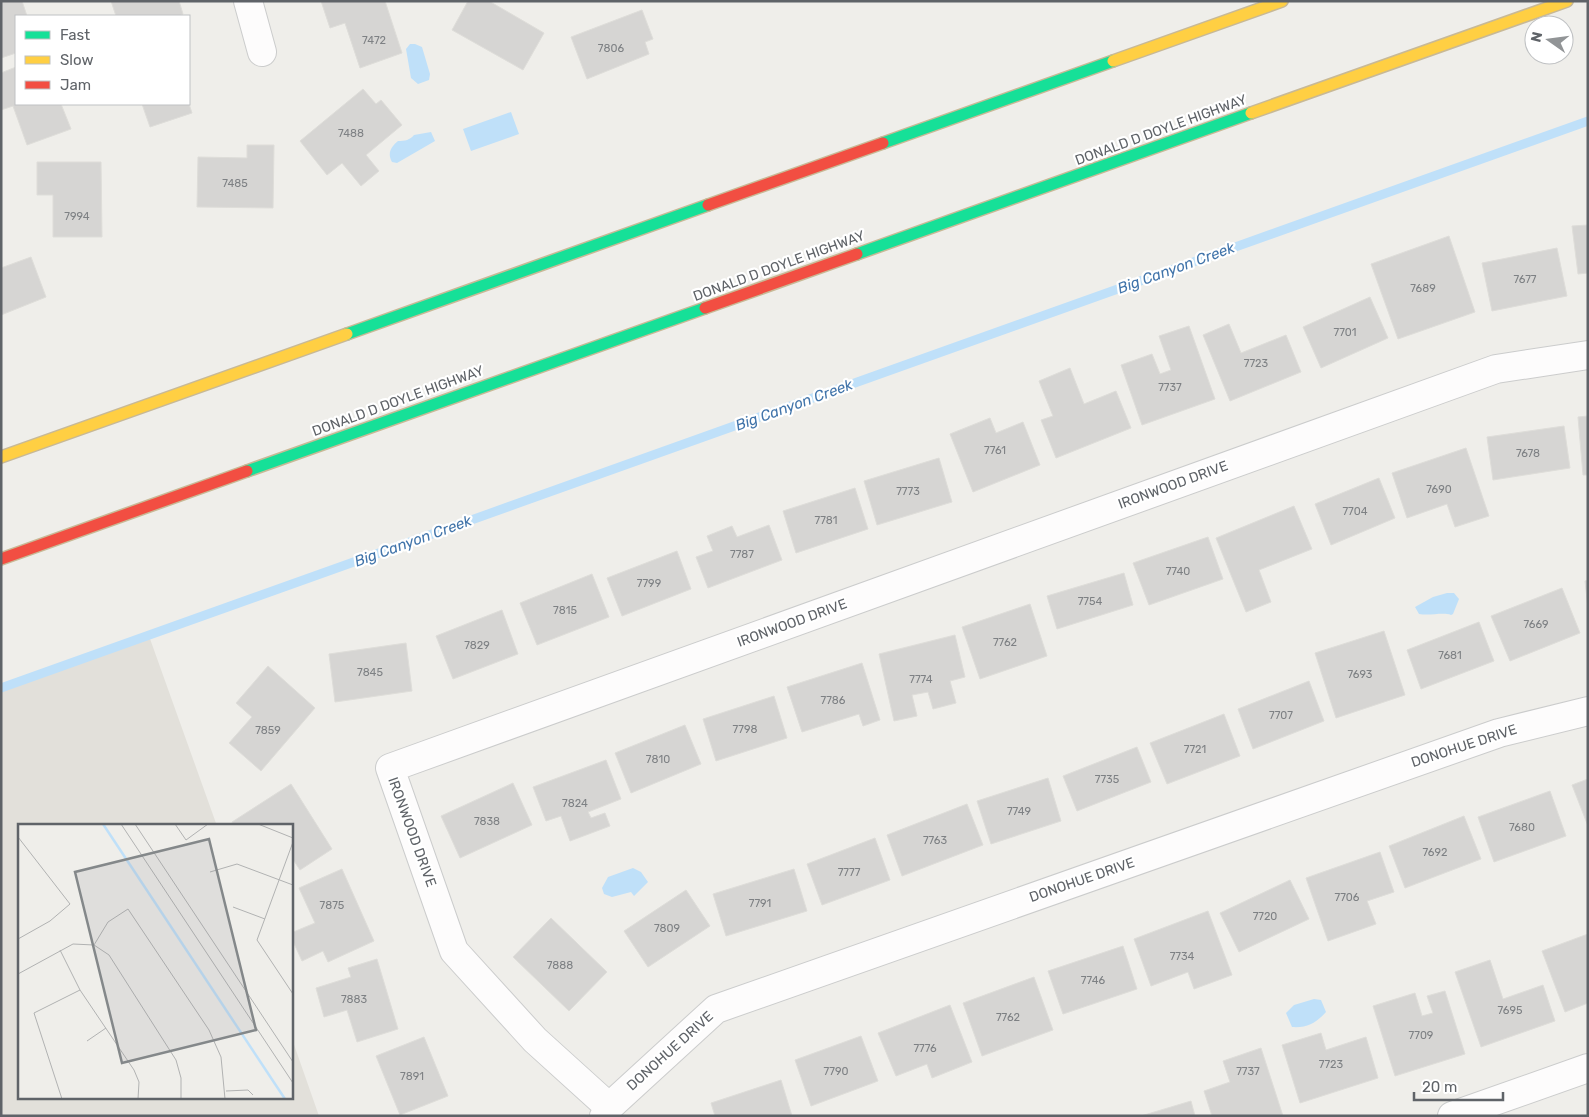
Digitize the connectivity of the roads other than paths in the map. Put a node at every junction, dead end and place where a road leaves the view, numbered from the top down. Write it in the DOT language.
graph roads {
  1 [pos="248,1"];
  2 [pos="1282,1"];
  3 [pos="1567,1"];
  4 [pos="262,52"];
  5 [pos="1588,355"];
  6 [pos="1,457"];
  7 [pos="1,559"];
  8 [pos="1588,711"];
  9 [pos="1588,1068"];
  10 [pos="606,1111"];
  11 [pos="1452,1116"];
  1 -- 4 [label="street"];
  2 -- 6 [label="highway"];
  3 -- 7 [label="highway, DONALD D DOYLE HIGHWAY"];
  5 -- 10 [label="street, IRONWOOD DRIVE"];
  8 -- 10 [label="street, DONOHUE DRIVE"];
  9 -- 11 [label="street"];
}
